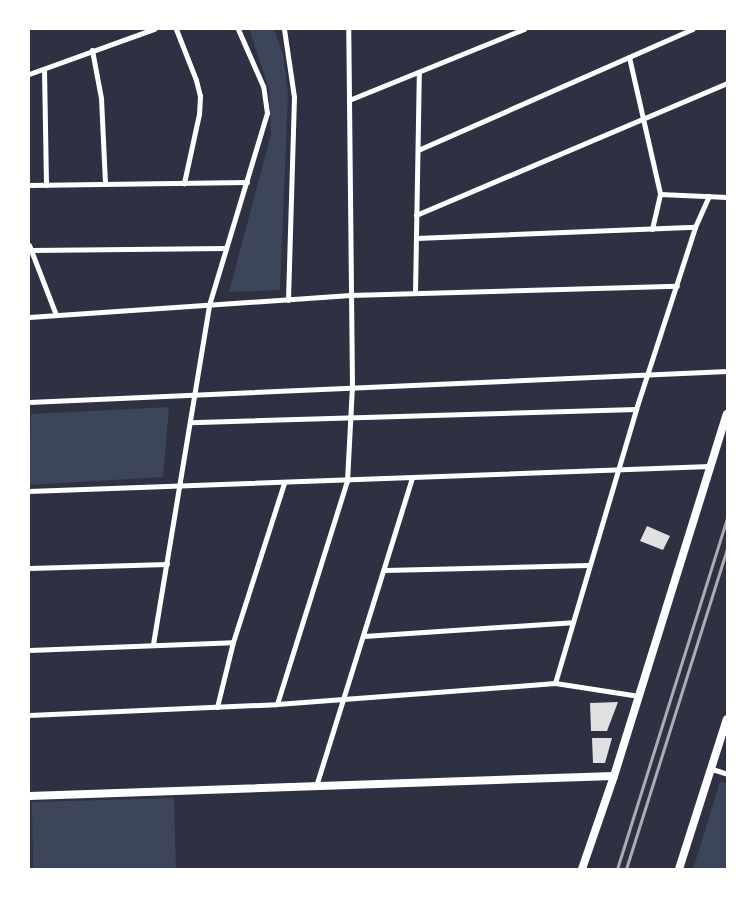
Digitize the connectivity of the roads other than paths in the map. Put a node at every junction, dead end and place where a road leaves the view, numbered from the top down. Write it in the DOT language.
graph roads {
  1 [pos="154,29"];
  2 [pos="176,29"];
  3 [pos="238,29"];
  4 [pos="284,29"];
  5 [pos="348,29"];
  6 [pos="524,29"];
  7 [pos="692,29"];
  8 [pos="92,50"];
  9 [pos="629,57"];
  10 [pos="44,68"];
  11 [pos="419,72"];
  12 [pos="29,74"];
  13 [pos="727,82"];
  14 [pos="349,100"];
  15 [pos="644,118"];
  16 [pos="418,150"];
  17 [pos="247,182"];
  18 [pos="184,183"];
  19 [pos="105,184"];
  20 [pos="29,185"];
  21 [pos="46,185"];
  22 [pos="660,194"];
  23 [pos="709,196"];
  24 [pos="727,197"];
  25 [pos="416,215"];
  26 [pos="695,227"];
  27 [pos="652,228"];
  28 [pos="416,238"];
  29 [pos="30,248"];
  30 [pos="226,248"];
  31 [pos="677,286"];
  32 [pos="415,293"];
  33 [pos="350,296"];
  34 [pos="288,300"];
  35 [pos="209,305"];
  36 [pos="56,315"];
  37 [pos="29,317"];
  38 [pos="727,371"];
  39 [pos="648,373"];
  40 [pos="352,386"];
  41 [pos="194,395"];
  42 [pos="29,402"];
  43 [pos="636,410"];
  44 [pos="727,414"];
  45 [pos="350,418"];
  46 [pos="190,422"];
  47 [pos="710,466"];
  48 [pos="619,470"];
  49 [pos="412,478"];
  50 [pos="348,481"];
  51 [pos="284,483"];
  52 [pos="180,487"];
  53 [pos="29,491"];
  54 [pos="167,564"];
  55 [pos="589,565"];
  56 [pos="29,568"];
  57 [pos="385,570"];
  58 [pos="573,622"];
  59 [pos="364,636"];
  60 [pos="233,642"];
  61 [pos="153,644"];
  62 [pos="29,650"];
  63 [pos="555,683"];
  64 [pos="639,696"];
  65 [pos="344,699"];
  66 [pos="277,704"];
  67 [pos="218,707"];
  68 [pos="29,715"];
  69 [pos="727,718"];
  70 [pos="712,769"];
  71 [pos="727,774"];
  72 [pos="614,776"];
  73 [pos="316,786"];
  74 [pos="29,796"];
  75 [pos="582,869"];
  76 [pos="679,869"];
  1 -- 8 [label="street"];
  2 -- 18 [label="street"];
  3 -- 17 [label="street"];
  4 -- 34 [label="street"];
  5 -- 14 [label="street"];
  6 -- 11 [label="street"];
  7 -- 9 [label="street"];
  8 -- 10 [label="street"];
  8 -- 19 [label="street"];
  9 -- 15 [label="street"];
  9 -- 16 [label="street"];
  10 -- 12 [label="street"];
  10 -- 21 [label="street"];
  11 -- 14 [label="street"];
  11 -- 16 [label="street"];
  13 -- 15 [label="street"];
  14 -- 33 [label="street"];
  15 -- 22 [label="street"];
  15 -- 25 [label="street"];
  16 -- 25 [label="street"];
  17 -- 18 [label="street"];
  17 -- 30 [label="street"];
  18 -- 19 [label="street"];
  19 -- 21 [label="street"];
  20 -- 21 [label="street"];
  22 -- 23 [label="street"];
  22 -- 27 [label="street"];
  23 -- 24 [label="street"];
  23 -- 26 [label="street"];
  25 -- 28 [label="street"];
  26 -- 27 [label="street"];
  26 -- 31 [label="street"];
  27 -- 28 [label="street"];
  28 -- 32 [label="street"];
  29 -- 30 [label="street"];
  29 -- 36 [label="street"];
  30 -- 35 [label="street"];
  31 -- 32 [label="street"];
  31 -- 39 [label="street"];
  32 -- 33 [label="street"];
  33 -- 34 [label="street"];
  33 -- 40 [label="street"];
  34 -- 35 [label="street"];
  35 -- 36 [label="street"];
  35 -- 41 [label="street"];
  36 -- 37 [label="street"];
  38 -- 39 [label="street"];
  39 -- 40 [label="street"];
  39 -- 43 [label="street"];
  40 -- 41 [label="street"];
  40 -- 45 [label="street"];
  41 -- 42 [label="street"];
  41 -- 46 [label="street"];
  43 -- 45 [label="street"];
  43 -- 48 [label="street"];
  44 -- 47 [label="street"];
  45 -- 46 [label="street"];
  45 -- 50 [label="street"];
  46 -- 52 [label="street"];
  47 -- 48 [label="street"];
  47 -- 64 [label="street"];
  48 -- 49 [label="street"];
  48 -- 55 [label="street"];
  49 -- 50 [label="street"];
  49 -- 57 [label="street"];
  50 -- 51 [label="street"];
  50 -- 66 [label="street"];
  51 -- 52 [label="street"];
  51 -- 60 [label="street"];
  52 -- 53 [label="street"];
  52 -- 54 [label="street"];
  54 -- 56 [label="street"];
  54 -- 61 [label="street"];
  55 -- 57 [label="street"];
  55 -- 58 [label="street"];
  57 -- 59 [label="street"];
  58 -- 59 [label="street"];
  58 -- 63 [label="street"];
  59 -- 65 [label="street"];
  60 -- 61 [label="street"];
  60 -- 67 [label="street"];
  61 -- 62 [label="street"];
  63 -- 64 [label="street"];
  63 -- 65 [label="street"];
  64 -- 72 [label="street"];
  65 -- 66 [label="street"];
  65 -- 73 [label="street"];
  66 -- 67 [label="street"];
  67 -- 68 [label="street"];
  69 -- 70 [label="street"];
  70 -- 71 [label="street"];
  70 -- 76 [label="street"];
  72 -- 73 [label="street"];
  72 -- 75 [label="street"];
  73 -- 74 [label="street"];
}
